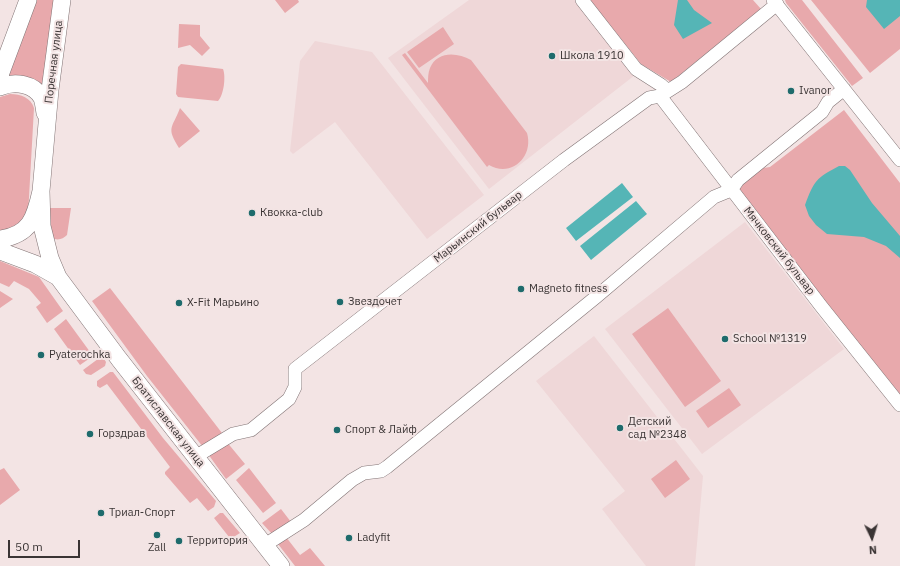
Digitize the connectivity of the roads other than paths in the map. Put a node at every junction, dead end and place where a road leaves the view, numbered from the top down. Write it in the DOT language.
graph roads {
  1 [pos="28,0"];
  2 [pos="62,0"];
  3 [pos="582,0"];
  4 [pos="775,2"];
  5 [pos="0,75"];
  6 [pos="0,87"];
  7 [pos="844,89"];
  8 [pos="664,93"];
  9 [pos="47,123"];
  10 [pos="900,160"];
  11 [pos="731,190"];
  12 [pos="41,191"];
  13 [pos="0,239"];
  14 [pos="0,251"];
  15 [pos="58,277"];
  16 [pos="900,405"];
  17 [pos="195,457"];
  18 [pos="265,545"];
  19 [pos="281,566"];
  1 -- 5 [label="main road"];
  2 -- 9 [label="main road, Поречная улица"];
  3 -- 8 [label="street, Мячковский бульвар"];
  4 -- 7 [label="street"];
  4 -- 8 [label="street, Марьинский бульвар"];
  6 -- 9 [label="main road, Поречная улица"];
  7 -- 10 [label="street"];
  7 -- 11 [label="street"];
  8 -- 11 [label="street, Мячковский бульвар"];
  8 -- 17 [label="street, Марьинский бульвар"];
  9 -- 12 [label="main road, Поречная улица"];
  11 -- 16 [label="street, Мячковский бульвар"];
  11 -- 18 [label="street"];
  12 -- 13 [label="main road, Поречная улица"];
  12 -- 15 [label="main road, Братиславская улица"];
  14 -- 15 [label="main road, Братиславская улица"];
  15 -- 17 [label="main road, Братиславская улица"];
  17 -- 18 [label="main road, Братиславская улица"];
  18 -- 19 [label="main road, Братиславская улица"];
}
